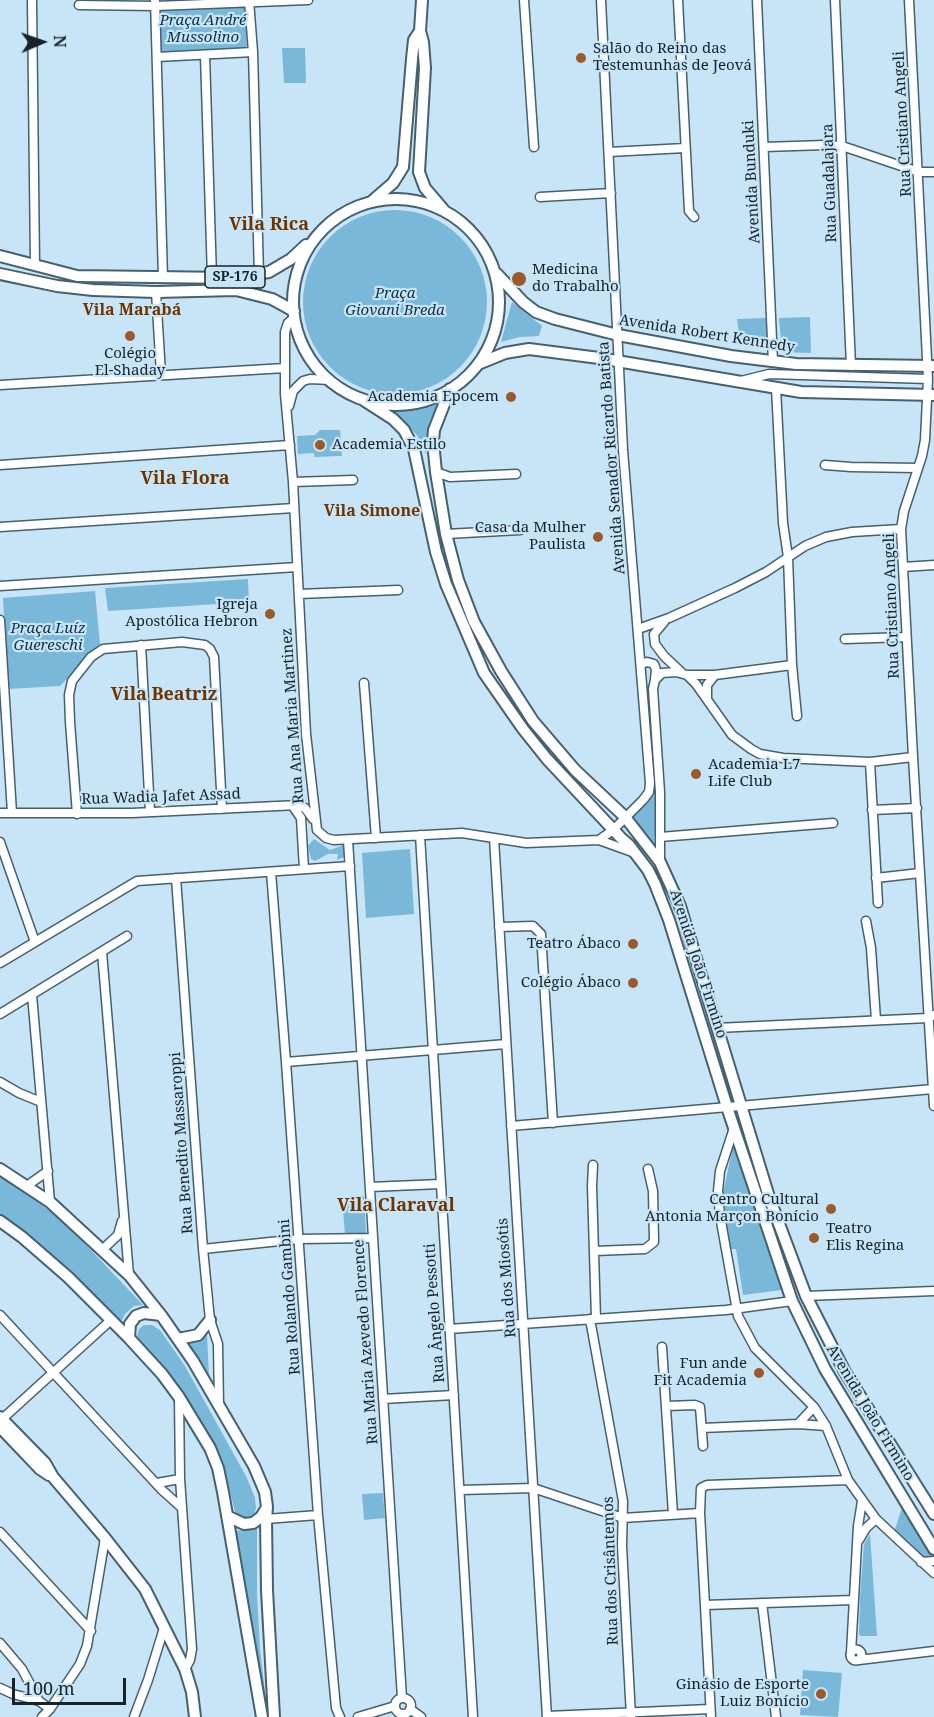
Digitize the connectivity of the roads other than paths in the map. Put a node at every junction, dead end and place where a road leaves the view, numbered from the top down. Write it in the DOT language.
graph roads {
  1 [pos="32,0"];
  2 [pos="308,0"];
  3 [pos="422,0"];
  4 [pos="524,0"];
  5 [pos="601,0"];
  6 [pos="678,0"];
  7 [pos="757,0"];
  8 [pos="835,0"];
  9 [pos="909,0"];
  10 [pos="249,1"];
  11 [pos="206,2"];
  12 [pos="156,3"];
  13 [pos="80,5"];
  14 [pos="420,31"];
  15 [pos="253,52"];
  16 [pos="206,55"];
  17 [pos="157,57"];
  18 [pos="842,146"];
  19 [pos="534,147"];
  20 [pos="764,147"];
  21 [pos="685,148"];
  22 [pos="609,152"];
  23 [pos="919,172"];
  24 [pos="934,172"];
  25 [pos="611,193"];
  26 [pos="540,197"];
  27 [pos="370,202"];
  28 [pos="446,211"];
  29 [pos="694,217"];
  30 [pos="320,233"];
  31 [pos="0,256"];
  32 [pos="35,265"];
  33 [pos="494,272"];
  34 [pos="0,274"];
  35 [pos="259,275"];
  36 [pos="77,276"];
  37 [pos="163,278"];
  38 [pos="212,278"];
  39 [pos="57,286"];
  40 [pos="156,292"];
  41 [pos="294,314"];
  42 [pos="930,322"];
  43 [pos="618,335"];
  44 [pos="619,362"];
  45 [pos="773,362"];
  46 [pos="478,364"];
  47 [pos="851,366"];
  48 [pos="931,366"];
  49 [pos="285,368"];
  50 [pos="161,374"];
  51 [pos="928,379"];
  52 [pos="330,380"];
  53 [pos="737,382"];
  54 [pos="0,385"];
  55 [pos="776,388"];
  56 [pos="450,389"];
  57 [pos="931,395"];
  58 [pos="362,399"];
  59 [pos="288,412"];
  60 [pos="290,445"];
  61 [pos="0,465"];
  62 [pos="825,465"];
  63 [pos="918,468"];
  64 [pos="436,472"];
  65 [pos="516,474"];
  66 [pos="450,477"];
  67 [pos="353,480"];
  68 [pos="293,482"];
  69 [pos="438,485"];
  70 [pos="294,508"];
  71 [pos="0,526"];
  72 [pos="520,530"];
  73 [pos="901,530"];
  74 [pos="446,534"];
  75 [pos="788,557"];
  76 [pos="934,566"];
  77 [pos="297,567"];
  78 [pos="903,567"];
  79 [pos="0,586"];
  80 [pos="398,590"];
  81 [pos="299,594"];
  82 [pos="669,618"];
  83 [pos="0,620"];
  84 [pos="638,629"];
  85 [pos="906,637"];
  86 [pos="845,639"];
  87 [pos="141,645"];
  88 [pos="641,664"];
  89 [pos="792,665"];
  90 [pos="684,674"];
  91 [pos="715,675"];
  92 [pos="655,680"];
  93 [pos="364,683"];
  94 [pos="2,691"];
  95 [pos="708,702"];
  96 [pos="797,716"];
  97 [pos="913,757"];
  98 [pos="870,762"];
  99 [pos="639,803"];
  100 [pos="292,805"];
  101 [pos="222,808"];
  102 [pos="615,808"];
  103 [pos="917,808"];
  104 [pos="872,810"];
  105 [pos="150,812"];
  106 [pos="0,813"];
  107 [pos="12,813"];
  108 [pos="77,814"];
  109 [pos="625,817"];
  110 [pos="315,822"];
  111 [pos="832,823"];
  112 [pos="613,830"];
  113 [pos="322,835"];
  114 [pos="420,836"];
  115 [pos="660,837"];
  116 [pos="376,838"];
  117 [pos="494,838"];
  118 [pos="348,840"];
  119 [pos="599,840"];
  120 [pos="0,842"];
  121 [pos="303,847"];
  122 [pos="636,853"];
  123 [pos="660,862"];
  124 [pos="350,866"];
  125 [pos="304,869"];
  126 [pos="271,873"];
  127 [pos="921,873"];
  128 [pos="176,878"];
  129 [pos="876,878"];
  130 [pos="878,903"];
  131 [pos="866,921"];
  132 [pos="499,927"];
  133 [pos="127,936"];
  134 [pos="35,942"];
  135 [pos="102,952"];
  136 [pos="0,963"];
  137 [pos="33,995"];
  138 [pos="0,1014"];
  139 [pos="931,1016"];
  140 [pos="876,1020"];
  141 [pos="717,1028"];
  142 [pos="506,1044"];
  143 [pos="432,1050"];
  144 [pos="362,1056"];
  145 [pos="286,1062"];
  146 [pos="0,1082"];
  147 [pos="933,1089"];
  148 [pos="41,1102"];
  149 [pos="740,1106"];
  150 [pos="934,1106"];
  151 [pos="727,1107"];
  152 [pos="553,1123"];
  153 [pos="511,1126"];
  154 [pos="734,1127"];
  155 [pos="593,1165"];
  156 [pos="0,1169"];
  157 [pos="648,1169"];
  158 [pos="48,1171"];
  159 [pos="440,1184"];
  160 [pos="28,1185"];
  161 [pos="370,1187"];
  162 [pos="50,1202"];
  163 [pos="124,1215"];
  164 [pos="0,1221"];
  165 [pos="372,1238"];
  166 [pos="298,1239"];
  167 [pos="203,1249"];
  168 [pos="102,1250"];
  169 [pos="594,1251"];
  170 [pos="129,1275"];
  171 [pos="934,1291"];
  172 [pos="806,1296"];
  173 [pos="792,1301"];
  174 [pos="736,1309"];
  175 [pos="0,1315"];
  176 [pos="161,1315"];
  177 [pos="593,1319"];
  178 [pos="111,1320"];
  179 [pos="210,1320"];
  180 [pos="523,1323"];
  181 [pos="449,1329"];
  182 [pos="129,1338"];
  183 [pos="178,1339"];
  184 [pos="662,1347"];
  185 [pos="54,1372"];
  186 [pos="453,1395"];
  187 [pos="179,1397"];
  188 [pos="383,1399"];
  189 [pos="219,1406"];
  190 [pos="666,1406"];
  191 [pos="814,1407"];
  192 [pos="1,1421"];
  193 [pos="798,1424"];
  194 [pos="197,1425"];
  195 [pos="826,1426"];
  196 [pos="702,1428"];
  197 [pos="180,1434"];
  198 [pos="703,1446"];
  199 [pos="180,1479"];
  200 [pos="848,1480"];
  201 [pos="157,1483"];
  202 [pos="533,1488"];
  203 [pos="461,1490"];
  204 [pos="862,1501"];
  205 [pos="267,1507"];
  206 [pos="183,1508"];
  207 [pos="700,1513"];
  208 [pos="673,1514"];
  209 [pos="934,1514"];
  210 [pos="318,1515"];
  211 [pos="227,1516"];
  212 [pos="623,1518"];
  213 [pos="266,1519"];
  214 [pos="876,1520"];
  215 [pos="0,1532"];
  216 [pos="105,1538"];
  217 [pos="857,1543"];
  218 [pos="934,1549"];
  219 [pos="934,1561"];
  220 [pos="921,1562"];
  221 [pos="934,1573"];
  222 [pos="854,1600"];
  223 [pos="762,1603"];
  224 [pos="705,1605"];
  225 [pos="164,1628"];
  226 [pos="91,1631"];
  227 [pos="0,1643"];
  228 [pos="934,1651"];
  229 [pos="185,1669"];
  230 [pos="0,1688"];
  231 [pos="402,1698"];
  232 [pos="39,1701"];
  233 [pos="395,1706"];
  234 [pos="50,1709"];
  235 [pos="410,1709"];
  236 [pos="711,1713"];
  237 [pos="631,1715"];
  238 [pos="42,1717"];
  239 [pos="134,1717"];
  240 [pos="195,1717"];
  241 [pos="262,1717"];
  242 [pos="274,1717"];
  243 [pos="340,1717"];
  244 [pos="358,1717"];
  245 [pos="421,1717"];
  246 [pos="473,1717"];
  247 [pos="547,1717"];
  248 [pos="776,1717"];
  1 -- 32 [label="street"];
  2 -- 10 [label="street"];
  3 -- 14 [label="main road"];
  4 -- 19 [label="street"];
  5 -- 22 [label="street, Avenida Senador Ricardo Batista"];
  6 -- 21 [label="street"];
  7 -- 20 [label="street, Avenida Bunduki"];
  8 -- 18 [label="street, Rua Guadalajara"];
  9 -- 23 [label="street, Rua Cristiano Angeli"];
  10 -- 11 [label="street"];
  10 -- 15 [label="street"];
  11 -- 12 [label="street"];
  12 -- 13 [label="street"];
  12 -- 17 [label="street"];
  14 -- 27 [label="main road"];
  14 -- 28 [label="main road"];
  15 -- 16 [label="street"];
  15 -- 35 [label="street"];
  16 -- 17 [label="street"];
  16 -- 38 [label="street"];
  17 -- 37 [label="street"];
  18 -- 20 [label="street"];
  18 -- 23 [label="street"];
  18 -- 47 [label="street, Rua Guadalajara"];
  20 -- 45 [label="street, Avenida Bunduki"];
  21 -- 22 [label="street"];
  21 -- 29 [label="street"];
  22 -- 25 [label="street, Avenida Senador Ricardo Batista"];
  23 -- 24 [label="street"];
  23 -- 42 [label="street, Rua Cristiano Angeli"];
  25 -- 26 [label="street"];
  25 -- 43 [label="street, Avenida Senador Ricardo Batista"];
  27 -- 28 [label="main road, SP-176"];
  27 -- 30 [label="main road, SP-176"];
  28 -- 33 [label="main road, SP-176"];
  30 -- 35 [label="main road, SP-176"];
  30 -- 41 [label="main road, SP-176"];
  31 -- 32 [label="main road, SP-176"];
  32 -- 36 [label="main road, SP-176"];
  33 -- 43 [label="main road, Avenida Robert Kennedy"];
  33 -- 46 [label="main road, SP-176"];
  34 -- 39 [label="main road, SP-176"];
  35 -- 38 [label="main road, SP-176"];
  36 -- 37 [label="main road, SP-176"];
  36 -- 39 [label="main road"];
  37 -- 38 [label="main road, SP-176"];
  39 -- 40 [label="main road, SP-176"];
  40 -- 41 [label="main road, SP-176"];
  40 -- 50 [label="street"];
  41 -- 49 [label="street, Rua Ana Maria Martinez"];
  41 -- 52 [label="main road, SP-176"];
  42 -- 48 [label="street, Rua Cristiano Angeli"];
  43 -- 44 [label="street, Avenida Senador Ricardo Batista"];
  43 -- 45 [label="main road, Avenida Robert Kennedy"];
  44 -- 46 [label="main road, Avenida Robert Kennedy"];
  44 -- 53 [label="main road, Avenida Robert Kennedy"];
  44 -- 84 [label="street, Avenida Senador Ricardo Batista"];
  45 -- 47 [label="main road, Avenida Robert Kennedy"];
  46 -- 56 [label="main road, SP-176"];
  47 -- 48 [label="main road, Avenida Robert Kennedy"];
  48 -- 51 [label="street, Rua Cristiano Angeli"];
  49 -- 50 [label="street"];
  49 -- 59 [label="street, Rua Ana Maria Martinez"];
  50 -- 54 [label="street"];
  51 -- 53 [label="street, Avenida Robert Kennedy"];
  51 -- 57 [label="street, Rua Cristiano Angeli"];
  52 -- 58 [label="main road, SP-176"];
  52 -- 59 [label="street"];
  53 -- 55 [label="main road, Avenida Robert Kennedy"];
  55 -- 57 [label="main road, Avenida Robert Kennedy"];
  55 -- 75 [label="street"];
  56 -- 58 [label="main road, SP-176"];
  56 -- 64 [label="main road, Avenida João Firmino"];
  57 -- 63 [label="street, Rua Cristiano Angeli"];
  58 -- 112 [label="main road, Avenida João Firmino"];
  59 -- 60 [label="street, Rua Ana Maria Martinez"];
  60 -- 61 [label="street"];
  60 -- 68 [label="street, Rua Ana Maria Martinez"];
  62 -- 63 [label="street"];
  63 -- 73 [label="street, Rua Cristiano Angeli"];
  64 -- 66 [label="street"];
  64 -- 69 [label="main road, Avenida João Firmino"];
  65 -- 66 [label="street"];
  66 -- 69 [label="street"];
  67 -- 68 [label="street"];
  68 -- 70 [label="street, Rua Ana Maria Martinez"];
  69 -- 74 [label="main road, Avenida João Firmino"];
  70 -- 71 [label="street"];
  70 -- 77 [label="street, Rua Ana Maria Martinez"];
  72 -- 74 [label="street"];
  73 -- 75 [label="street"];
  73 -- 78 [label="street, Rua Cristiano Angeli"];
  74 -- 102 [label="main road, Avenida João Firmino"];
  75 -- 82 [label="street"];
  75 -- 89 [label="street"];
  76 -- 78 [label="street"];
  77 -- 79 [label="street"];
  77 -- 81 [label="street, Rua Ana Maria Martinez"];
  78 -- 85 [label="street, Rua Cristiano Angeli"];
  80 -- 81 [label="street"];
  81 -- 110 [label="street, Rua Ana Maria Martinez"];
  82 -- 84 [label="street"];
  82 -- 90 [label="street"];
  83 -- 94 [label="street"];
  84 -- 88 [label="street, Avenida Senador Ricardo Batista"];
  85 -- 86 [label="street"];
  85 -- 97 [label="street, Rua Cristiano Angeli"];
  87 -- 101 [label="street"];
  87 -- 105 [label="street"];
  87 -- 108 [label="street"];
  88 -- 92 [label="street"];
  88 -- 99 [label="street, Avenida Senador Ricardo Batista"];
  89 -- 91 [label="street"];
  89 -- 96 [label="street"];
  90 -- 91 [label="street"];
  90 -- 92 [label="street"];
  90 -- 95 [label="street"];
  91 -- 95 [label="street"];
  92 -- 115 [label="street"];
  93 -- 116 [label="street"];
  94 -- 107 [label="street"];
  95 -- 98 [label="street"];
  97 -- 98 [label="street"];
  97 -- 103 [label="street, Rua Cristiano Angeli"];
  98 -- 104 [label="street"];
  99 -- 102 [label="street"];
  99 -- 109 [label="street, Avenida Senador Ricardo Batista"];
  100 -- 101 [label="street, Rua Wadia Jafet Assad"];
  100 -- 110 [label="street"];
  100 -- 121 [label="street"];
  101 -- 105 [label="street, Rua Wadia Jafet Assad"];
  102 -- 109 [label="main road, Avenida João Firmino"];
  103 -- 104 [label="street"];
  103 -- 127 [label="street, Rua Cristiano Angeli"];
  104 -- 129 [label="street"];
  105 -- 108 [label="street, Rua Wadia Jafet Assad"];
  106 -- 107 [label="street, Rua Wadia Jafet Assad"];
  107 -- 108 [label="street, Rua Wadia Jafet Assad"];
  109 -- 112 [label="street"];
  109 -- 123 [label="main road, Avenida João Firmino"];
  110 -- 113 [label="street, Rua Ana Maria Martinez"];
  111 -- 115 [label="street"];
  112 -- 119 [label="street"];
  112 -- 122 [label="main road, Avenida João Firmino"];
  113 -- 118 [label="street"];
  113 -- 121 [label="street"];
  114 -- 116 [label="street"];
  114 -- 117 [label="street"];
  114 -- 143 [label="street, Rua Ângelo Pessotti"];
  115 -- 123 [label="street"];
  116 -- 118 [label="street"];
  117 -- 119 [label="street"];
  117 -- 132 [label="street, Rua dos Miosótis"];
  118 -- 124 [label="street, Rua Maria Azevedo Florence"];
  119 -- 122 [label="street"];
  120 -- 134 [label="street"];
  121 -- 125 [label="street"];
  122 -- 151 [label="main road, Avenida João Firmino"];
  123 -- 141 [label="main road, Avenida João Firmino"];
  124 -- 125 [label="street"];
  124 -- 144 [label="street, Rua Maria Azevedo Florence"];
  125 -- 126 [label="street"];
  126 -- 128 [label="street"];
  126 -- 145 [label="street, Rua Rolando Gambini"];
  127 -- 129 [label="street"];
  127 -- 139 [label="street, Rua Cristiano Angeli"];
  128 -- 134 [label="street"];
  128 -- 167 [label="street, Rua Benedito Massaroppi"];
  129 -- 130 [label="street"];
  131 -- 140 [label="street"];
  132 -- 142 [label="street, Rua dos Miosótis"];
  132 -- 152 [label="street"];
  133 -- 135 [label="street"];
  134 -- 136 [label="street"];
  135 -- 137 [label="street"];
  135 -- 163 [label="street"];
  137 -- 138 [label="street"];
  137 -- 148 [label="street"];
  139 -- 140 [label="street"];
  139 -- 147 [label="street, Rua Cristiano Angeli"];
  140 -- 141 [label="street"];
  141 -- 149 [label="main road, Avenida João Firmino"];
  142 -- 143 [label="street"];
  142 -- 153 [label="street, Rua dos Miosótis"];
  143 -- 144 [label="street"];
  143 -- 159 [label="street, Rua Ângelo Pessotti"];
  144 -- 145 [label="street"];
  144 -- 161 [label="street, Rua Maria Azevedo Florence"];
  145 -- 166 [label="street, Rua Rolando Gambini"];
  146 -- 148 [label="street"];
  147 -- 149 [label="street"];
  147 -- 150 [label="street, Rua Cristiano Angeli"];
  148 -- 158 [label="street"];
  149 -- 151 [label="street"];
  149 -- 172 [label="main road, Avenida João Firmino"];
  151 -- 152 [label="street"];
  151 -- 154 [label="main road, Avenida João Firmino"];
  152 -- 153 [label="street"];
  153 -- 180 [label="street, Rua dos Miosótis"];
  154 -- 173 [label="main road, Avenida João Firmino"];
  154 -- 174 [label="street"];
  155 -- 169 [label="street, Rua dos Crisântemos"];
  156 -- 160 [label="main road"];
  157 -- 169 [label="street"];
  158 -- 160 [label="street"];
  158 -- 162 [label="street"];
  159 -- 161 [label="street"];
  159 -- 181 [label="street, Rua Ângelo Pessotti"];
  160 -- 162 [label="main road"];
  161 -- 165 [label="street, Rua Maria Azevedo Florence"];
  162 -- 168 [label="main road"];
  163 -- 168 [label="street"];
  163 -- 170 [label="street"];
  164 -- 178 [label="main road"];
  165 -- 166 [label="street"];
  165 -- 188 [label="street, Rua Maria Azevedo Florence"];
  166 -- 167 [label="street"];
  166 -- 210 [label="street, Rua Rolando Gambini"];
  167 -- 179 [label="street, Rua Benedito Massaroppi"];
  168 -- 170 [label="main road"];
  169 -- 177 [label="street, Rua dos Crisântemos"];
  170 -- 176 [label="main road"];
  171 -- 172 [label="street"];
  172 -- 209 [label="main road, Avenida João Firmino"];
  173 -- 174 [label="street"];
  173 -- 218 [label="main road, Avenida João Firmino"];
  174 -- 177 [label="street"];
  174 -- 191 [label="street"];
  175 -- 185 [label="street"];
  176 -- 182 [label="main road"];
  176 -- 183 [label="main road"];
  177 -- 180 [label="street"];
  177 -- 212 [label="street, Rua dos Crisântemos"];
  178 -- 182 [label="main road"];
  178 -- 185 [label="street"];
  179 -- 183 [label="main road"];
  179 -- 189 [label="street, Rua Benedito Massaroppi"];
  180 -- 181 [label="street"];
  180 -- 202 [label="street, Rua dos Miosótis"];
  181 -- 186 [label="street, Rua Ângelo Pessotti"];
  182 -- 187 [label="main road"];
  183 -- 189 [label="main road"];
  184 -- 190 [label="street"];
  185 -- 192 [label="street"];
  185 -- 201 [label="street"];
  186 -- 188 [label="street"];
  186 -- 203 [label="street, Rua Ângelo Pessotti"];
  187 -- 194 [label="main road"];
  187 -- 197 [label="street"];
  188 -- 231 [label="street, Rua Maria Azevedo Florence"];
  189 -- 205 [label="main road"];
  190 -- 196 [label="street"];
  190 -- 208 [label="street"];
  191 -- 193 [label="street"];
  191 -- 195 [label="street"];
  192 -- 216 [label="main road"];
  193 -- 195 [label="street"];
  193 -- 196 [label="street"];
  194 -- 197 [label="street"];
  194 -- 211 [label="main road"];
  195 -- 200 [label="street"];
  196 -- 198 [label="street"];
  197 -- 199 [label="street"];
  199 -- 201 [label="street"];
  199 -- 206 [label="street"];
  200 -- 204 [label="street"];
  200 -- 207 [label="street"];
  201 -- 206 [label="street"];
  202 -- 203 [label="street"];
  202 -- 212 [label="street"];
  202 -- 247 [label="street, Rua dos Miosótis"];
  203 -- 246 [label="street, Rua Ângelo Pessotti"];
  204 -- 214 [label="street"];
  204 -- 217 [label="street"];
  205 -- 211 [label="main road"];
  205 -- 213 [label="main road"];
  206 -- 229 [label="street"];
  207 -- 208 [label="street"];
  207 -- 224 [label="street"];
  208 -- 212 [label="street"];
  210 -- 213 [label="street"];
  210 -- 243 [label="street, Rua Rolando Gambini"];
  211 -- 241 [label="main road"];
  212 -- 237 [label="street, Rua dos Crisântemos"];
  213 -- 242 [label="main road"];
  214 -- 217 [label="street"];
  214 -- 220 [label="street"];
  215 -- 226 [label="street"];
  216 -- 225 [label="main road"];
  216 -- 226 [label="street"];
  217 -- 222 [label="street"];
  219 -- 220 [label="street"];
  220 -- 221 [label="street"];
  222 -- 223 [label="street"];
  222 -- 228 [label="street"];
  223 -- 224 [label="street"];
  223 -- 248 [label="street"];
  224 -- 236 [label="street"];
  225 -- 229 [label="main road"];
  225 -- 239 [label="street"];
  226 -- 234 [label="street"];
  227 -- 232 [label="street"];
  229 -- 240 [label="main road"];
  230 -- 232 [label="street"];
  231 -- 233 [label="street"];
  231 -- 235 [label="street"];
  232 -- 234 [label="street"];
  233 -- 235 [label="street"];
  233 -- 244 [label="street"];
  234 -- 238 [label="street"];
  235 -- 245 [label="street"];
  236 -- 237 [label="street"];
  237 -- 247 [label="street"];
}
